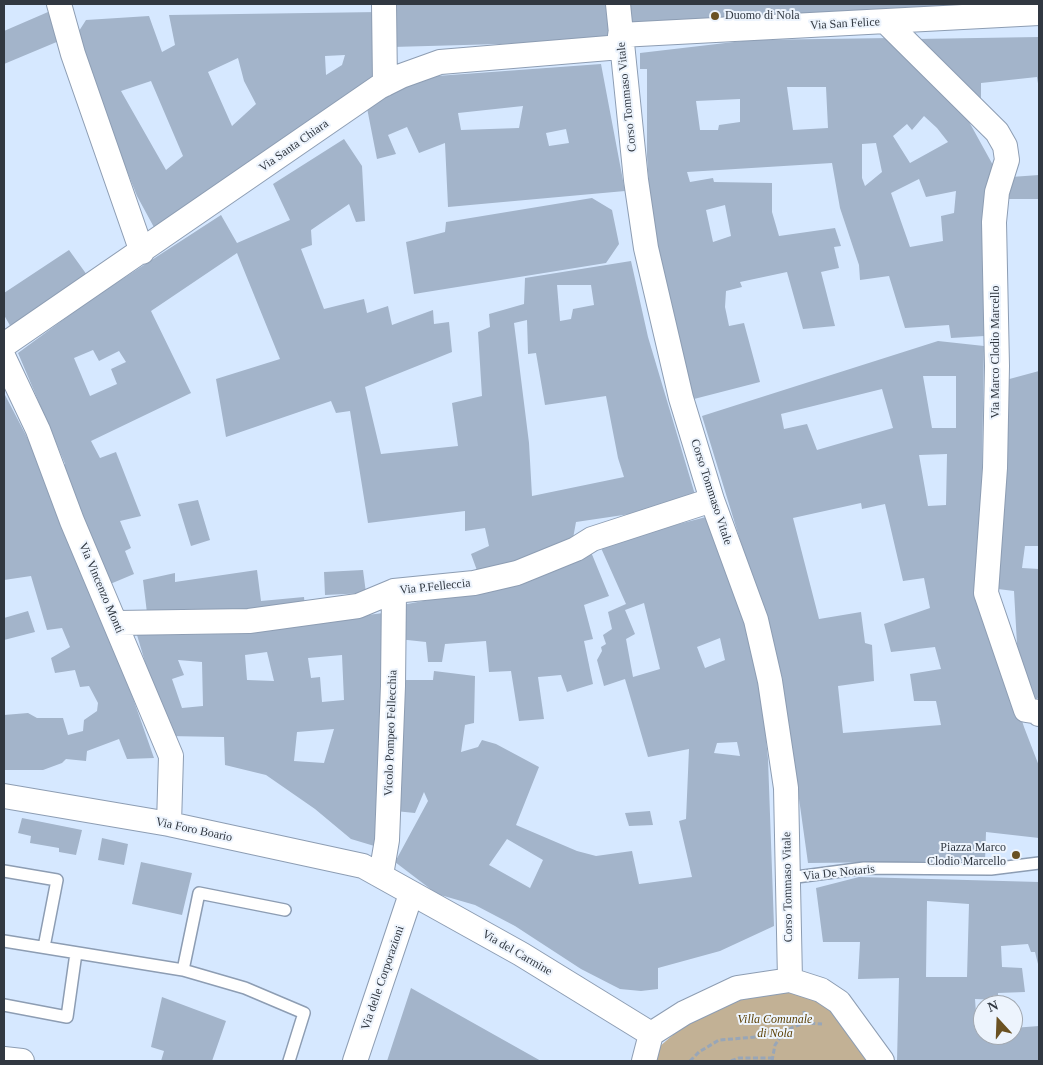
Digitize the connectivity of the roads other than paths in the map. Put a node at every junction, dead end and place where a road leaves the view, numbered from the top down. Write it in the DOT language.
graph roads {
  1 [pos="59,4"];
  2 [pos="384,4"];
  3 [pos="618,4"];
  4 [pos="1039,13"];
  5 [pos="886,22"];
  6 [pos="621,41"];
  7 [pos="386,84"];
  8 [pos="142,252"];
  9 [pos="4,345"];
  10 [pos="4,358"];
  11 [pos="712,500"];
  12 [pos="394,591"];
  13 [pos="117,623"];
  14 [pos="1039,712"];
  15 [pos="4,796"];
  16 [pos="169,824"];
  17 [pos="1039,863"];
  18 [pos="4,871"];
  19 [pos="382,875"];
  20 [pos="789,878"];
  21 [pos="411,894"];
  22 [pos="285,910"];
  23 [pos="4,941"];
  24 [pos="44,948"];
  25 [pos="76,953"];
  26 [pos="183,970"];
  27 [pos="790,980"];
  28 [pos="4,1005"];
  29 [pos="651,1034"];
  30 [pos="4,1059"];
  31 [pos="22,1061"];
  32 [pos="289,1061"];
  33 [pos="355,1061"];
  34 [pos="644,1061"];
  35 [pos="882,1061"];
  1 -- 8 [label="street"];
  2 -- 7 [label="street"];
  3 -- 6 [label="street, Corso Tommaso Vitale"];
  4 -- 5 [label="street, Via San Felice"];
  5 -- 6 [label="street, Via San Felice"];
  5 -- 14 [label="street, Via Marco Clodio Marcello"];
  6 -- 7 [label="street, Via Santa Chiara"];
  6 -- 11 [label="street, Corso Tommaso Vitale"];
  7 -- 8 [label="street, Via Santa Chiara"];
  8 -- 9 [label="street, Via Santa Chiara"];
  10 -- 13 [label="street, Via Vincenzo Monti"];
  11 -- 12 [label="street, Via P.Felleccia"];
  11 -- 20 [label="street, Corso Tommaso Vitale"];
  12 -- 13 [label="street, Via P.Felleccia"];
  12 -- 19 [label="street, Vicolo Pompeo Fellecchia"];
  13 -- 16 [label="street, Via Vincenzo Monti"];
  15 -- 16 [label="street, Via Foro Boario"];
  16 -- 19 [label="street, Via Foro Boario"];
  17 -- 20 [label="lane, Via De Notaris"];
  18 -- 24 [label="lane"];
  19 -- 21 [label="street, Via del Carmine"];
  20 -- 27 [label="street, Corso Tommaso Vitale"];
  21 -- 29 [label="street, Via del Carmine"];
  21 -- 33 [label="street, Via delle Corporazioni"];
  22 -- 26 [label="lane"];
  23 -- 24 [label="lane"];
  24 -- 25 [label="lane"];
  25 -- 26 [label="lane"];
  25 -- 28 [label="lane"];
  26 -- 32 [label="lane"];
  27 -- 29 [label="street"];
  27 -- 35 [label="street"];
  29 -- 34 [label="street"];
  30 -- 31 [label="street"];
}
